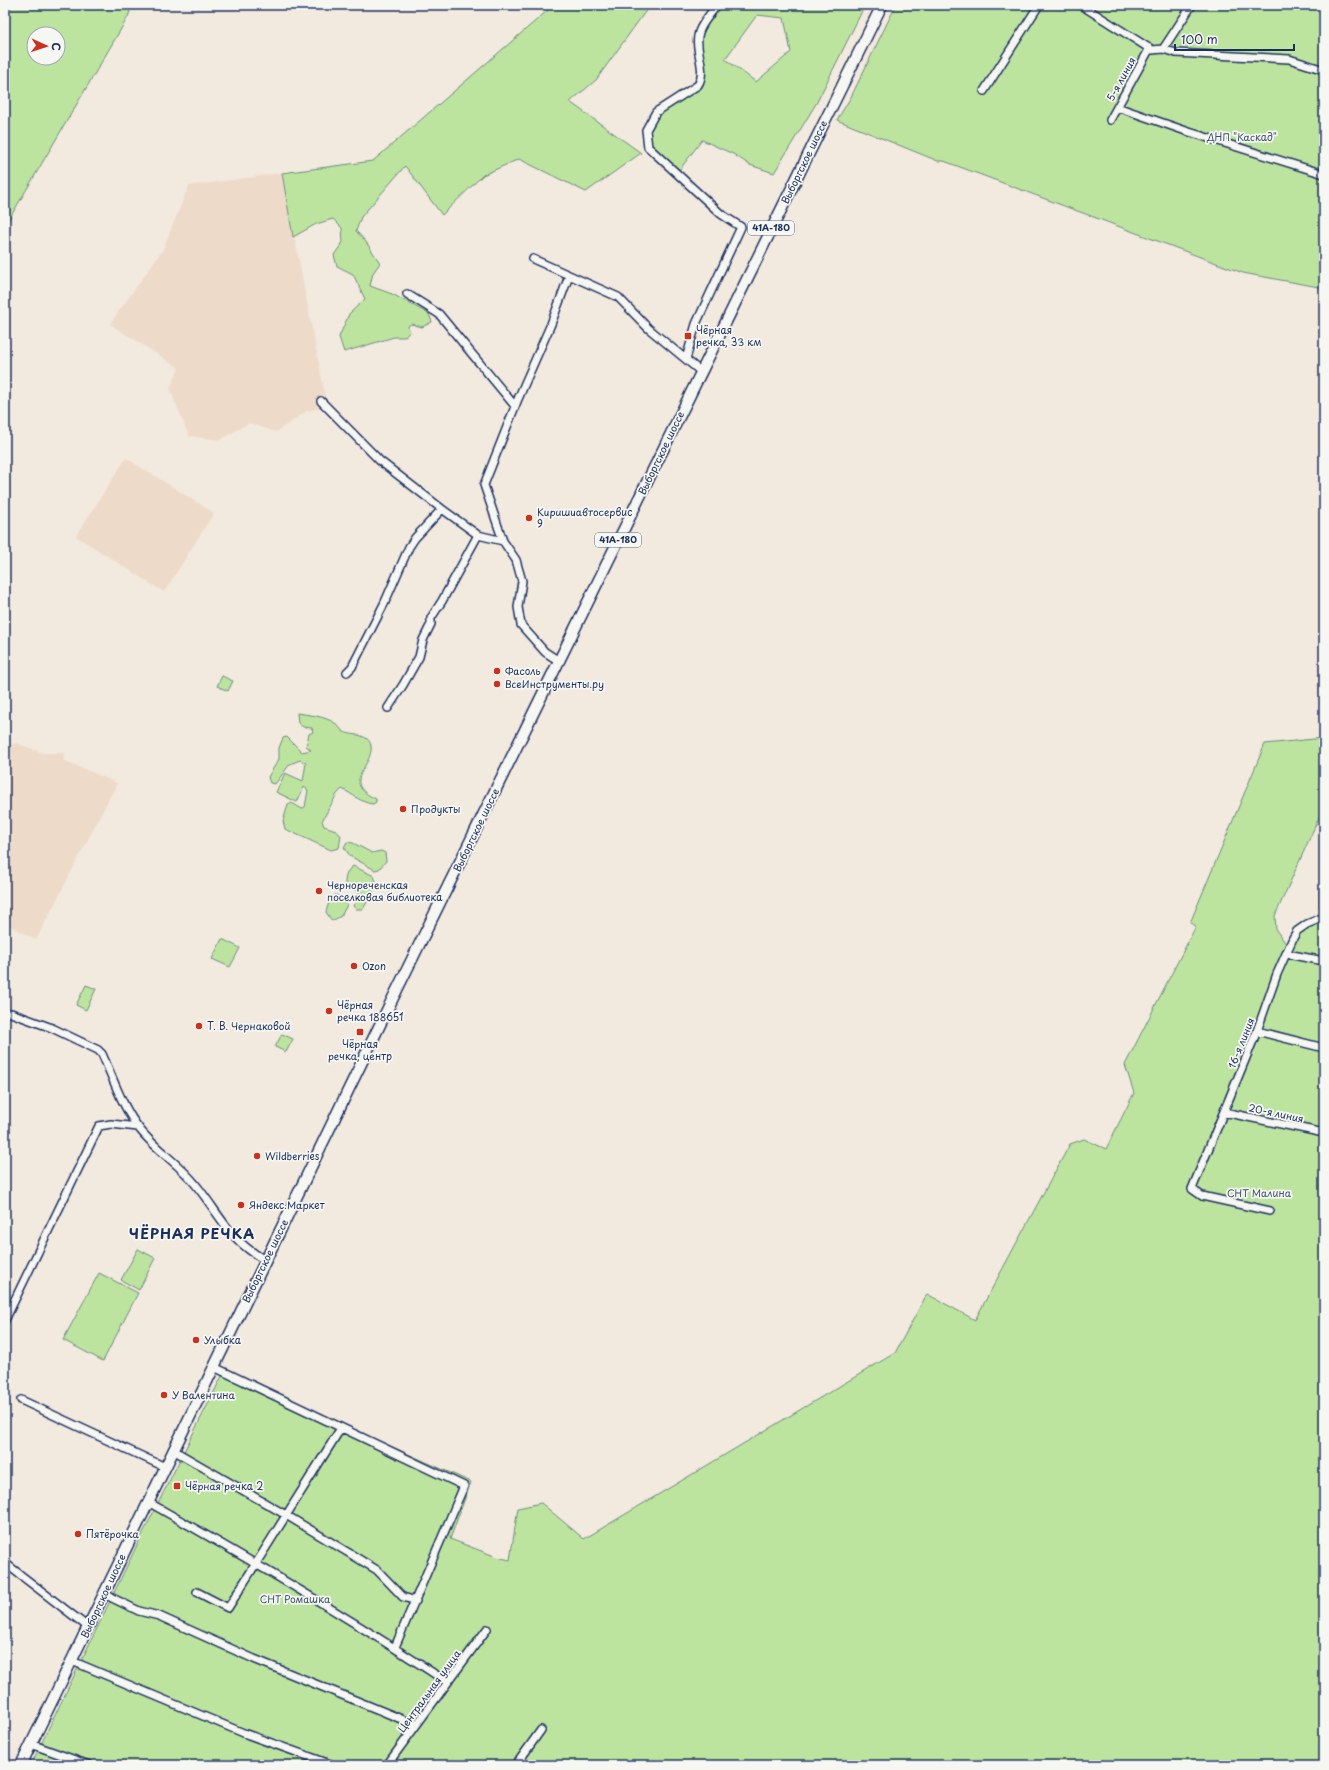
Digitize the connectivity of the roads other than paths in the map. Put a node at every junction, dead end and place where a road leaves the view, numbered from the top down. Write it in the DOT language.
graph roads {
  1 [pos="717,5"];
  2 [pos="882,5"];
  3 [pos="1040,5"];
  4 [pos="1081,5"];
  5 [pos="1192,5"];
  6 [pos="1150,48"];
  7 [pos="1163,49"];
  8 [pos="1324,70"];
  9 [pos="984,91"];
  10 [pos="1117,107"];
  11 [pos="1110,120"];
  12 [pos="1324,174"];
  13 [pos="533,259"];
  14 [pos="569,276"];
  15 [pos="407,294"];
  16 [pos="686,359"];
  17 [pos="700,371"];
  18 [pos="321,401"];
  19 [pos="515,406"];
  20 [pos="442,509"];
  21 [pos="478,535"];
  22 [pos="503,541"];
  23 [pos="559,661"];
  24 [pos="347,672"];
  25 [pos="388,708"];
  26 [pos="1324,892"];
  27 [pos="1324,905"];
  28 [pos="1324,917"];
  29 [pos="1287,954"];
  30 [pos="1324,961"];
  31 [pos="11,1012"];
  32 [pos="1257,1031"];
  33 [pos="1324,1048"];
  34 [pos="1224,1112"];
  35 [pos="138,1127"];
  36 [pos="1324,1133"];
  37 [pos="1270,1211"];
  38 [pos="265,1260"];
  39 [pos="5,1320"];
  40 [pos="214,1367"];
  41 [pos="22,1400"];
  42 [pos="340,1428"];
  43 [pos="173,1450"];
  44 [pos="165,1467"];
  45 [pos="148,1502"];
  46 [pos="286,1514"];
  47 [pos="5,1563"];
  48 [pos="257,1563"];
  49 [pos="197,1592"];
  50 [pos="104,1594"];
  51 [pos="416,1601"];
  52 [pos="88,1627"];
  53 [pos="487,1629"];
  54 [pos="395,1647"];
  55 [pos="72,1661"];
  56 [pos="447,1682"];
  57 [pos="416,1726"];
  58 [pos="541,1730"];
  59 [pos="31,1744"];
  60 [pos="21,1765"];
  61 [pos="89,1765"];
  62 [pos="333,1765"];
  63 [pos="388,1765"];
  64 [pos="516,1765"];
  1 -- 16 [label="street"];
  2 -- 17 [label="main road, Выборгское шоссе / 41А-180"];
  3 -- 9 [label="street"];
  4 -- 6 [label="street"];
  5 -- 7 [label="street"];
  6 -- 7 [label="street"];
  6 -- 10 [label="street, 5-я линия"];
  7 -- 8 [label="street"];
  10 -- 11 [label="street, 5-я линия"];
  10 -- 12 [label="street"];
  13 -- 14 [label="street"];
  14 -- 16 [label="street"];
  14 -- 19 [label="street"];
  15 -- 19 [label="street"];
  16 -- 17 [label="street"];
  17 -- 23 [label="main road, Выборгское шоссе / 41А-180"];
  18 -- 20 [label="street"];
  19 -- 22 [label="street"];
  20 -- 21 [label="street"];
  20 -- 24 [label="street"];
  21 -- 22 [label="street"];
  21 -- 25 [label="street"];
  22 -- 23 [label="street"];
  23 -- 38 [label="main road, Выборгское шоссе / 41А-180"];
  26 -- 27 [label="street"];
  28 -- 29 [label="street, 16-я линия"];
  29 -- 30 [label="street"];
  29 -- 32 [label="street, 16-я линия"];
  31 -- 35 [label="street"];
  32 -- 33 [label="street"];
  32 -- 34 [label="street, 16-я линия"];
  34 -- 36 [label="street, 20-я линия"];
  34 -- 37 [label="street, 16-я линия"];
  35 -- 38 [label="street"];
  35 -- 39 [label="street"];
  38 -- 40 [label="main road, Выборгское шоссе / 41А-180"];
  40 -- 42 [label="street"];
  40 -- 43 [label="main road, Выборгское шоссе / 41А-180"];
  41 -- 44 [label="street"];
  42 -- 46 [label="street"];
  42 -- 51 [label="street"];
  43 -- 44 [label="main road, Выборгское шоссе / 41А-180"];
  43 -- 46 [label="street"];
  44 -- 45 [label="main road, Выборгское шоссе / 41А-180"];
  45 -- 48 [label="street"];
  45 -- 50 [label="main road, Выборгское шоссе / 41А-180"];
  46 -- 48 [label="street"];
  46 -- 51 [label="street"];
  47 -- 52 [label="street"];
  48 -- 49 [label="street"];
  48 -- 54 [label="street"];
  50 -- 52 [label="main road, Выборгское шоссе / 41А-180"];
  50 -- 57 [label="street"];
  51 -- 54 [label="street"];
  52 -- 55 [label="main road, Выборгское шоссе / 41А-180"];
  53 -- 56 [label="street, Центральная улица"];
  54 -- 56 [label="street"];
  55 -- 59 [label="main road, Выборгское шоссе / 41А-180"];
  55 -- 62 [label="street"];
  56 -- 57 [label="street, Центральная улица"];
  57 -- 63 [label="street, Центральная улица"];
  58 -- 64 [label="street"];
  59 -- 60 [label="main road, Выборгское шоссе / 41А-180"];
  59 -- 61 [label="street"];
}
